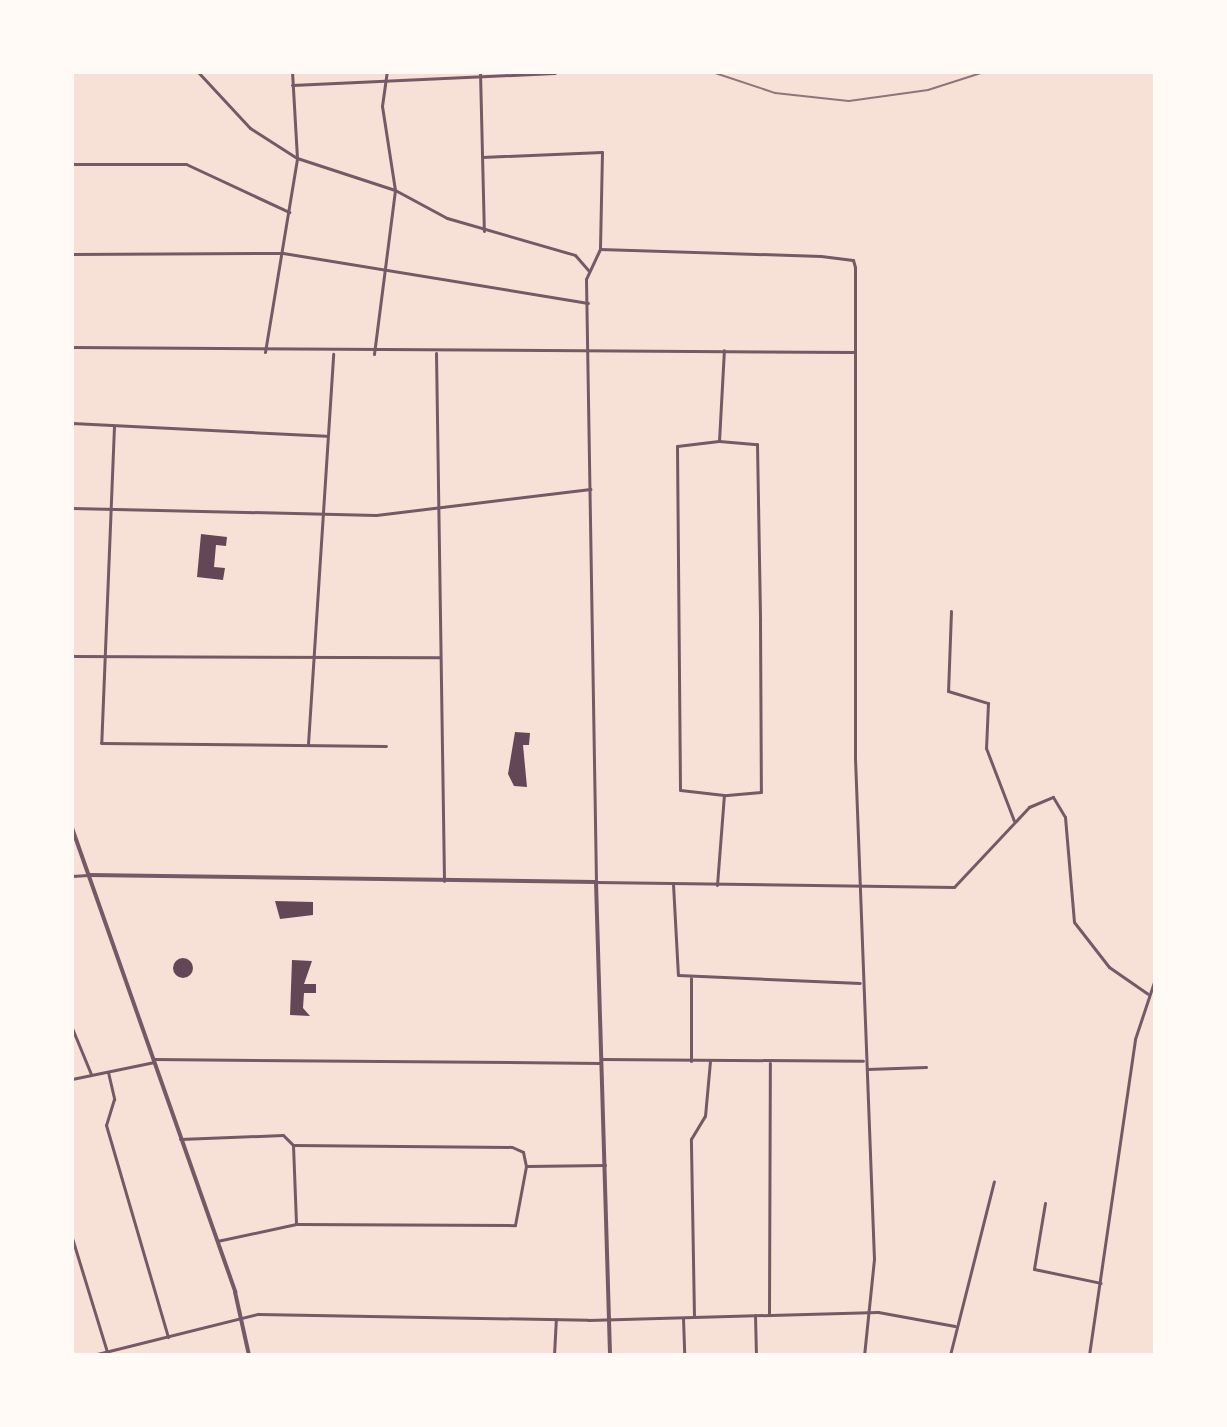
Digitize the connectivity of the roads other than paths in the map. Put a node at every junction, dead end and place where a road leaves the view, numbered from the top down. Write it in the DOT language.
graph roads {
  1 [pos="198,72"];
  2 [pos="292,72"];
  3 [pos="387,72"];
  4 [pos="480,72"];
  5 [pos="555,73"];
  6 [pos="480,78"];
  7 [pos="387,83"];
  8 [pos="292,85"];
  9 [pos="482,157"];
  10 [pos="297,158"];
  11 [pos="72,164"];
  12 [pos="395,190"];
  13 [pos="290,212"];
  14 [pos="484,231"];
  15 [pos="600,249"];
  16 [pos="283,253"];
  17 [pos="72,254"];
  18 [pos="588,270"];
  19 [pos="387,273"];
  20 [pos="588,303"];
  21 [pos="72,347"];
  22 [pos="724,350"];
  23 [pos="265,352"];
  24 [pos="590,352"];
  25 [pos="854,352"];
  26 [pos="436,353"];
  27 [pos="333,354"];
  28 [pos="374,354"];
  29 [pos="72,423"];
  30 [pos="114,426"];
  31 [pos="326,436"];
  32 [pos="719,441"];
  33 [pos="590,489"];
  34 [pos="72,508"];
  35 [pos="435,508"];
  36 [pos="113,510"];
  37 [pos="321,517"];
  38 [pos="951,611"];
  39 [pos="103,654"];
  40 [pos="314,654"];
  41 [pos="72,656"];
  42 [pos="440,657"];
  43 [pos="308,744"];
  44 [pos="386,746"];
  45 [pos="724,795"];
  46 [pos="1014,821"];
  47 [pos="72,828"];
  48 [pos="88,875"];
  49 [pos="72,876"];
  50 [pos="444,881"];
  51 [pos="596,882"];
  52 [pos="673,884"];
  53 [pos="717,885"];
  54 [pos="859,887"];
  55 [pos="691,978"];
  56 [pos="1155,979"];
  57 [pos="860,983"];
  58 [pos="1148,994"];
  59 [pos="72,1028"];
  60 [pos="154,1061"];
  61 [pos="601,1061"];
  62 [pos="691,1061"];
  63 [pos="710,1061"];
  64 [pos="863,1061"];
  65 [pos="770,1063"];
  66 [pos="926,1067"];
  67 [pos="867,1069"];
  68 [pos="108,1072"];
  69 [pos="91,1074"];
  70 [pos="72,1079"];
  71 [pos="180,1139"];
  72 [pos="293,1145"];
  73 [pos="605,1165"];
  74 [pos="526,1166"];
  75 [pos="994,1181"];
  76 [pos="1045,1203"];
  77 [pos="296,1224"];
  78 [pos="72,1238"];
  79 [pos="217,1241"];
  80 [pos="1101,1283"];
  81 [pos="870,1312"];
  82 [pos="769,1314"];
  83 [pos="755,1315"];
  84 [pos="694,1317"];
  85 [pos="683,1318"];
  86 [pos="556,1319"];
  87 [pos="609,1320"];
  88 [pos="244,1321"];
  89 [pos="955,1326"];
  90 [pos="168,1337"];
  91 [pos="107,1353"];
  92 [pos="93,1355"];
  93 [pos="249,1355"];
  94 [pos="554,1355"];
  95 [pos="610,1355"];
  96 [pos="684,1355"];
  97 [pos="756,1355"];
  98 [pos="864,1355"];
  99 [pos="950,1355"];
  100 [pos="1089,1355"];
  1 -- 10 [label="street"];
  2 -- 8 [label="street"];
  3 -- 7 [label="street"];
  4 -- 6 [label="street"];
  5 -- 6 [label="street"];
  6 -- 7 [label="street"];
  6 -- 9 [label="street"];
  7 -- 8 [label="street"];
  7 -- 12 [label="street"];
  8 -- 10 [label="street"];
  9 -- 14 [label="street"];
  9 -- 15 [label="street"];
  10 -- 12 [label="street"];
  10 -- 13 [label="street"];
  11 -- 13 [label="street"];
  12 -- 14 [label="street"];
  12 -- 19 [label="street"];
  13 -- 16 [label="street"];
  14 -- 18 [label="street"];
  15 -- 18 [label="street"];
  15 -- 25 [label="street"];
  16 -- 17 [label="street"];
  16 -- 19 [label="street"];
  16 -- 23 [label="street"];
  18 -- 20 [label="street"];
  19 -- 20 [label="street"];
  19 -- 28 [label="street"];
  20 -- 24 [label="street"];
  21 -- 23 [label="street"];
  22 -- 24 [label="street"];
  22 -- 25 [label="street"];
  22 -- 32 [label="street"];
  23 -- 27 [label="street"];
  24 -- 26 [label="street"];
  24 -- 33 [label="street"];
  25 -- 54 [label="street"];
  26 -- 28 [label="street"];
  26 -- 35 [label="street"];
  27 -- 28 [label="street"];
  27 -- 31 [label="street"];
  29 -- 30 [label="street"];
  30 -- 31 [label="street"];
  30 -- 36 [label="street"];
  31 -- 37 [label="street"];
  32 -- 45 [label="street"];
  32 -- 45 [label="street"];
  33 -- 35 [label="street"];
  33 -- 51 [label="street"];
  34 -- 36 [label="street"];
  35 -- 37 [label="street"];
  35 -- 42 [label="street"];
  36 -- 37 [label="street"];
  36 -- 39 [label="street"];
  37 -- 40 [label="street"];
  38 -- 46 [label="street"];
  39 -- 40 [label="street"];
  39 -- 41 [label="street"];
  39 -- 43 [label="street"];
  40 -- 42 [label="street"];
  40 -- 43 [label="street"];
  42 -- 50 [label="street"];
  43 -- 44 [label="street"];
  45 -- 53 [label="street"];
  46 -- 54 [label="street"];
  46 -- 58 [label="street"];
  47 -- 48 [label="street"];
  48 -- 49 [label="street"];
  48 -- 50 [label="street"];
  48 -- 60 [label="street"];
  50 -- 51 [label="street"];
  51 -- 52 [label="street"];
  51 -- 61 [label="street"];
  52 -- 53 [label="street"];
  52 -- 55 [label="street"];
  53 -- 54 [label="street"];
  54 -- 57 [label="street"];
  55 -- 57 [label="street"];
  55 -- 62 [label="street"];
  56 -- 58 [label="street"];
  57 -- 64 [label="street"];
  58 -- 80 [label="street"];
  59 -- 69 [label="street"];
  60 -- 61 [label="street"];
  60 -- 68 [label="street"];
  60 -- 71 [label="street"];
  61 -- 62 [label="street"];
  61 -- 73 [label="street"];
  62 -- 63 [label="street"];
  63 -- 65 [label="street"];
  63 -- 84 [label="street"];
  64 -- 65 [label="street"];
  64 -- 67 [label="street"];
  65 -- 82 [label="street"];
  66 -- 67 [label="street"];
  67 -- 81 [label="street"];
  68 -- 69 [label="street"];
  68 -- 90 [label="street"];
  69 -- 70 [label="street"];
  71 -- 72 [label="street"];
  71 -- 79 [label="street"];
  72 -- 74 [label="street"];
  72 -- 77 [label="street"];
  73 -- 74 [label="street"];
  73 -- 87 [label="street"];
  74 -- 77 [label="street"];
  75 -- 89 [label="street"];
  76 -- 80 [label="street"];
  77 -- 79 [label="street"];
  78 -- 91 [label="street"];
  79 -- 88 [label="street"];
  80 -- 100 [label="street"];
  81 -- 82 [label="street"];
  81 -- 89 [label="street"];
  81 -- 98 [label="street"];
  82 -- 83 [label="street"];
  83 -- 84 [label="street"];
  83 -- 97 [label="street"];
  84 -- 85 [label="street"];
  85 -- 87 [label="street"];
  85 -- 96 [label="street"];
  86 -- 87 [label="street"];
  86 -- 88 [label="street"];
  86 -- 94 [label="street"];
  87 -- 95 [label="street"];
  88 -- 90 [label="street"];
  88 -- 93 [label="street"];
  89 -- 99 [label="street"];
  90 -- 91 [label="street"];
  91 -- 92 [label="street"];
}
